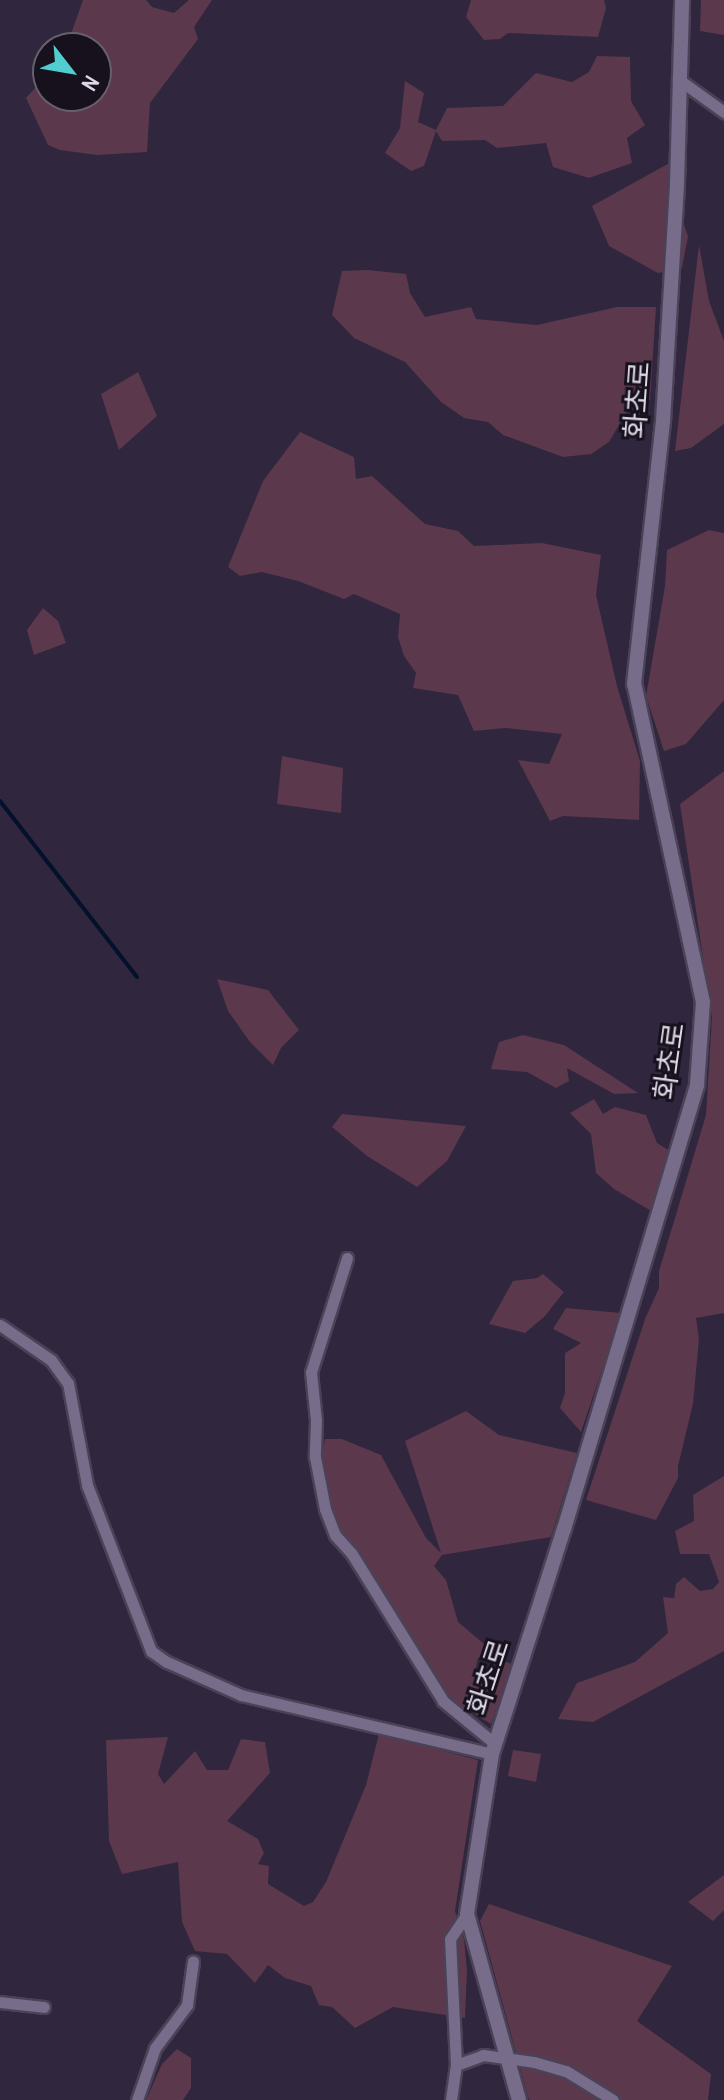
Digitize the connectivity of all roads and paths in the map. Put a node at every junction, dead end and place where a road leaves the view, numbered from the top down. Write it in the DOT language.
graph roads {
  1 [pos="682,0"];
  2 [pos="678,79"];
  3 [pos="724,112"];
  4 [pos="347,1258"];
  5 [pos="0,1325"];
  6 [pos="493,1748"];
  7 [pos="467,1914"];
  8 [pos="193,1961"];
  9 [pos="0,2002"];
  10 [pos="44,2007"];
  11 [pos="507,2058"];
  12 [pos="456,2065"];
  13 [pos="137,2100"];
  14 [pos="451,2100"];
  15 [pos="519,2100"];
  16 [pos="613,2100"];
  1 -- 2 [label="street, 화초로"];
  2 -- 3 [label="street"];
  2 -- 6 [label="street, 화초로"];
  4 -- 6 [label="street"];
  5 -- 6 [label="street"];
  6 -- 7 [label="street, 화초로"];
  7 -- 11 [label="street, 화초로"];
  7 -- 12 [label="street"];
  8 -- 13 [label="street"];
  9 -- 10 [label="street"];
  11 -- 12 [label="street"];
  11 -- 15 [label="street, 화초로"];
  11 -- 16 [label="street"];
  12 -- 14 [label="street"];
}
